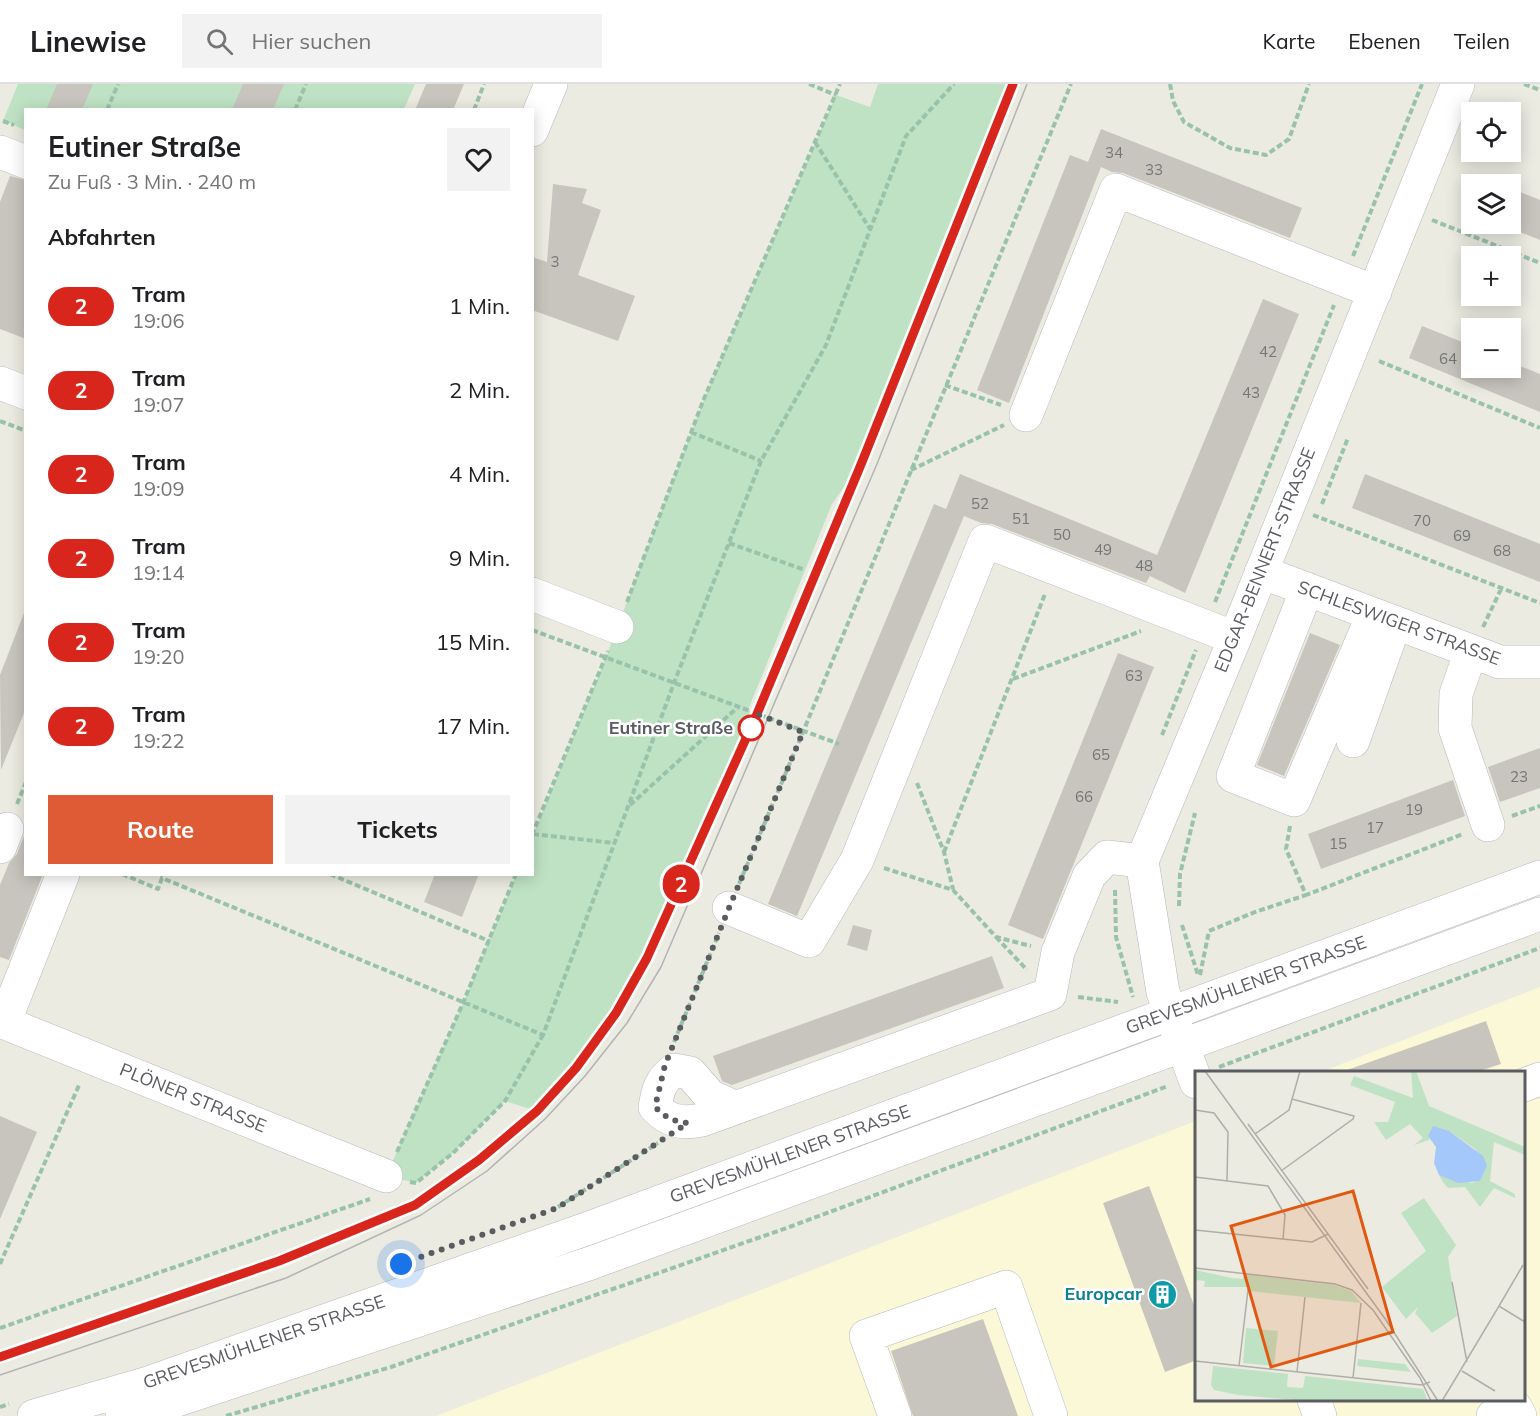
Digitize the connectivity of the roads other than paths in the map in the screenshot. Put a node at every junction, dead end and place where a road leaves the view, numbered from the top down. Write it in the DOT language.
graph roads {
  1 [pos="551,84"];
  2 [pos="1458,84"];
  3 [pos="534,125"];
  4 [pos="0,152"];
  5 [pos="24,161"];
  6 [pos="1375,291"];
  7 [pos="0,383"];
  8 [pos="24,392"];
  9 [pos="1026,415"];
  10 [pos="1261,572"];
  11 [pos="1307,590"];
  12 [pos="534,595"];
  13 [pos="1384,619"];
  14 [pos="617,627"];
  15 [pos="1234,638"];
  16 [pos="1471,651"];
  17 [pos="1540,662"];
  18 [pos="1353,741"];
  19 [pos="1488,825"];
  20 [pos="1142,861"];
  21 [pos="62,876"];
  22 [pos="1540,877"];
  23 [pos="729,908"];
  24 [pos="1540,914"];
  25 [pos="10,979"];
  26 [pos="1170,1012"];
  27 [pos="2,1022"];
  28 [pos="1182,1045"];
  29 [pos="1195,1077"];
  30 [pos="1540,1079"];
  31 [pos="1525,1084"];
  32 [pos="734,1107"];
  33 [pos="403,1182"];
  34 [pos="1314,1401"];
  35 [pos="22,1410"];
  36 [pos="122,1416"];
  37 [pos="895,1416"];
  38 [pos="1051,1416"];
  39 [pos="1320,1416"];
  40 [pos="1493,1416"];
  41 [pos="1520,1416"];
  1 -- 3 [label="street"];
  2 -- 6 [label="street, EDGAR-BENNERT-STRASSE"];
  4 -- 5 [label="street"];
  6 -- 9 [label="street"];
  6 -- 10 [label="street, EDGAR-BENNERT-STRASSE"];
  7 -- 8 [label="street"];
  10 -- 11 [label="street, SCHLESWIGER STRASSE"];
  10 -- 15 [label="street, EDGAR-BENNERT-STRASSE"];
  11 -- 13 [label="street, SCHLESWIGER STRASSE"];
  11 -- 13 [label="street"];
  12 -- 14 [label="street"];
  13 -- 16 [label="street, SCHLESWIGER STRASSE"];
  13 -- 18 [label="street"];
  15 -- 20 [label="street, EDGAR-BENNERT-STRASSE"];
  15 -- 23 [label="street"];
  16 -- 17 [label="street, SCHLESWIGER STRASSE"];
  16 -- 19 [label="street"];
  20 -- 26 [label="street"];
  20 -- 32 [label="street"];
  21 -- 25 [label="street"];
  22 -- 26 [label="street, GREVESMÜHLENER STRASSE"];
  24 -- 28 [label="street, GREVESMÜHLENER STRASSE"];
  25 -- 27 [label="street"];
  26 -- 28 [label="street"];
  26 -- 35 [label="street, GREVESMÜHLENER STRASSE"];
  27 -- 33 [label="street, PLÖNER STRASSE"];
  28 -- 29 [label="street"];
  28 -- 36 [label="street, GREVESMÜHLENER STRASSE"];
  30 -- 31 [label="street"];
  32 -- 32 [label="street"];
  34 -- 39 [label="street"];
  37 -- 38 [label="street"];
  40 -- 41 [label="street"];
}
